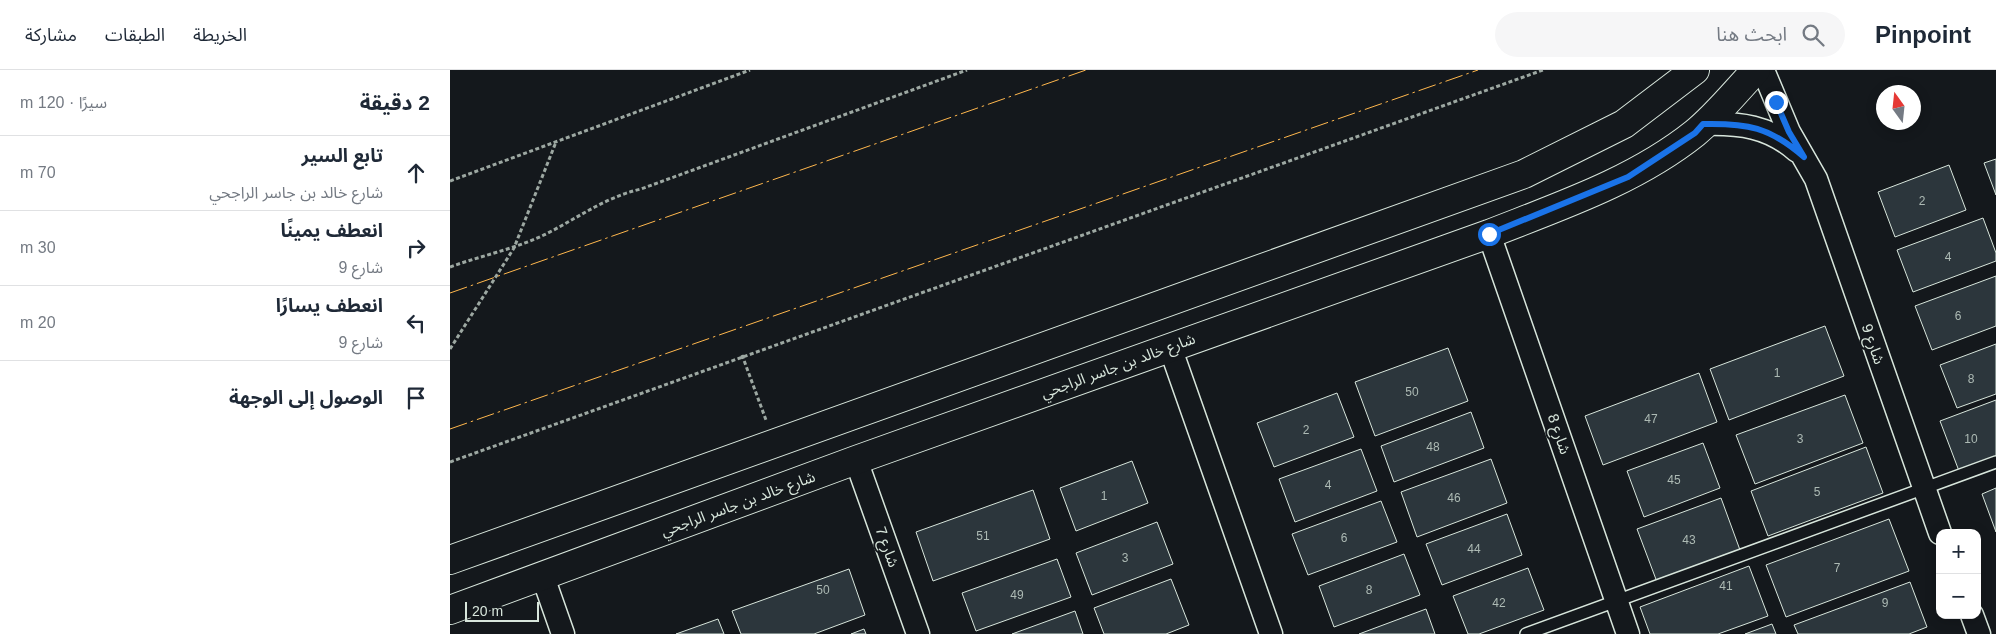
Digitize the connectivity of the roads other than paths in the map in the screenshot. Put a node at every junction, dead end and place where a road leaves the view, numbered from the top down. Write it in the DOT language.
graph roads {
  1 [pos="1695,70"];
  2 [pos="1756,70"];
  3 [pos="1763,70"];
  4 [pos="1703,124"];
  5 [pos="1804,157"];
  6 [pos="1489,234"];
  7 [pos="1170,347"];
  8 [pos="856,460"];
  9 [pos="1996,462"];
  10 [pos="1924,489"];
  11 [pos="1939,529"];
  12 [pos="450,560"];
  13 [pos="543,577"];
  14 [pos="1616,601"];
  15 [pos="450,610"];
  16 [pos="1973,619"];
  17 [pos="563,634"];
  18 [pos="918,634"];
  19 [pos="1271,634"];
  20 [pos="1526,634"];
  21 [pos="1628,634"];
  22 [pos="1979,634"];
  1 -- 12 [label="street"];
  2 -- 4 [label="street, شارع خالد بن جاسر الراجحي"];
  3 -- 5 [label="street, شارع 9"];
  4 -- 5 [label="street, شارع 9"];
  4 -- 6 [label="street, شارع خالد بن جاسر الراجحي"];
  5 -- 10 [label="street, شارع 9"];
  6 -- 7 [label="street, شارع خالد بن جاسر الراجحي"];
  6 -- 14 [label="street, شارع 8"];
  7 -- 8 [label="street, شارع خالد بن جاسر الراجحي"];
  7 -- 19 [label="street"];
  8 -- 13 [label="street, شارع خالد بن جاسر الراجحي"];
  8 -- 18 [label="street, شارع 7"];
  9 -- 10 [label="lane"];
  10 -- 11 [label="street, شارع 9"];
  10 -- 14 [label="lane"];
  13 -- 15 [label="street, شارع خالد بن جاسر الراجحي"];
  13 -- 17 [label="street"];
  14 -- 20 [label="lane"];
  14 -- 21 [label="street, شارع 8"];
  16 -- 22 [label="street"];
}
